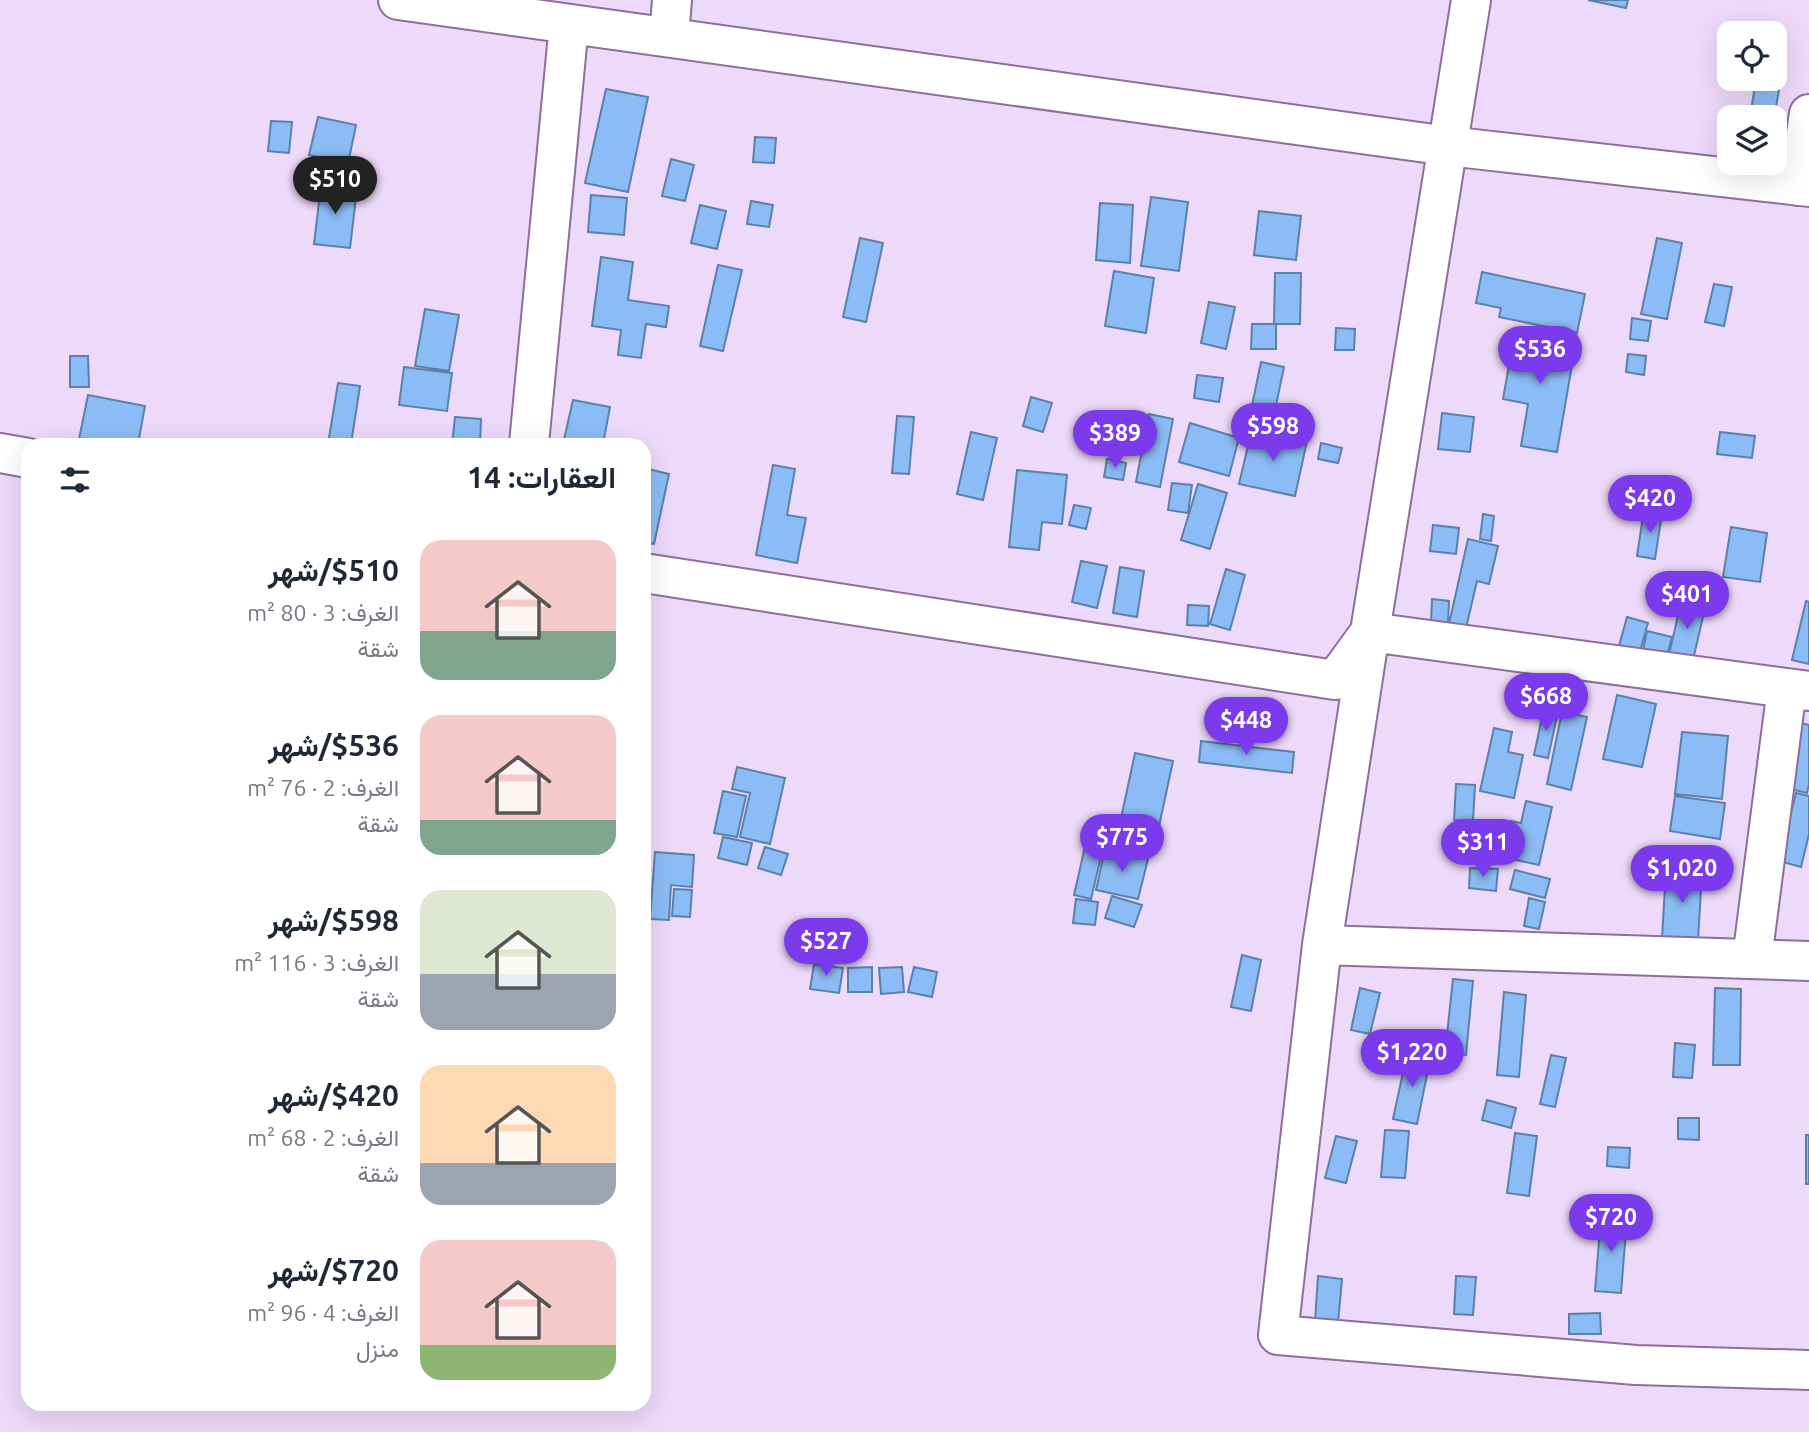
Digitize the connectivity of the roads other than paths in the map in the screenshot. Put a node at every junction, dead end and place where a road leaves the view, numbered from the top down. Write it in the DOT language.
graph roads {
  1 [pos="398,0"];
  2 [pos="673,0"];
  3 [pos="1471,0"];
  4 [pos="569,24"];
  5 [pos="668,37"];
  6 [pos="1809,114"];
  7 [pos="1448,146"];
  8 [pos="1804,187"];
  9 [pos="530,438"];
  10 [pos="0,453"];
  11 [pos="21,457"];
  12 [pos="651,574"];
  13 [pos="1370,632"];
  14 [pos="1798,690"];
  15 [pos="1322,945"];
  16 [pos="1752,959"];
  17 [pos="1809,961"];
  18 [pos="1809,1370"];
  1 -- 4 [label="street"];
  2 -- 5 [label="street"];
  3 -- 7 [label="street"];
  4 -- 5 [label="street"];
  4 -- 9 [label="street"];
  5 -- 7 [label="street"];
  6 -- 8 [label="street"];
  7 -- 8 [label="street"];
  7 -- 13 [label="street"];
  10 -- 11 [label="street"];
  12 -- 13 [label="street"];
  13 -- 14 [label="street"];
  13 -- 15 [label="street"];
  14 -- 16 [label="street"];
  15 -- 16 [label="street"];
  15 -- 18 [label="street"];
  16 -- 17 [label="street"];
}
